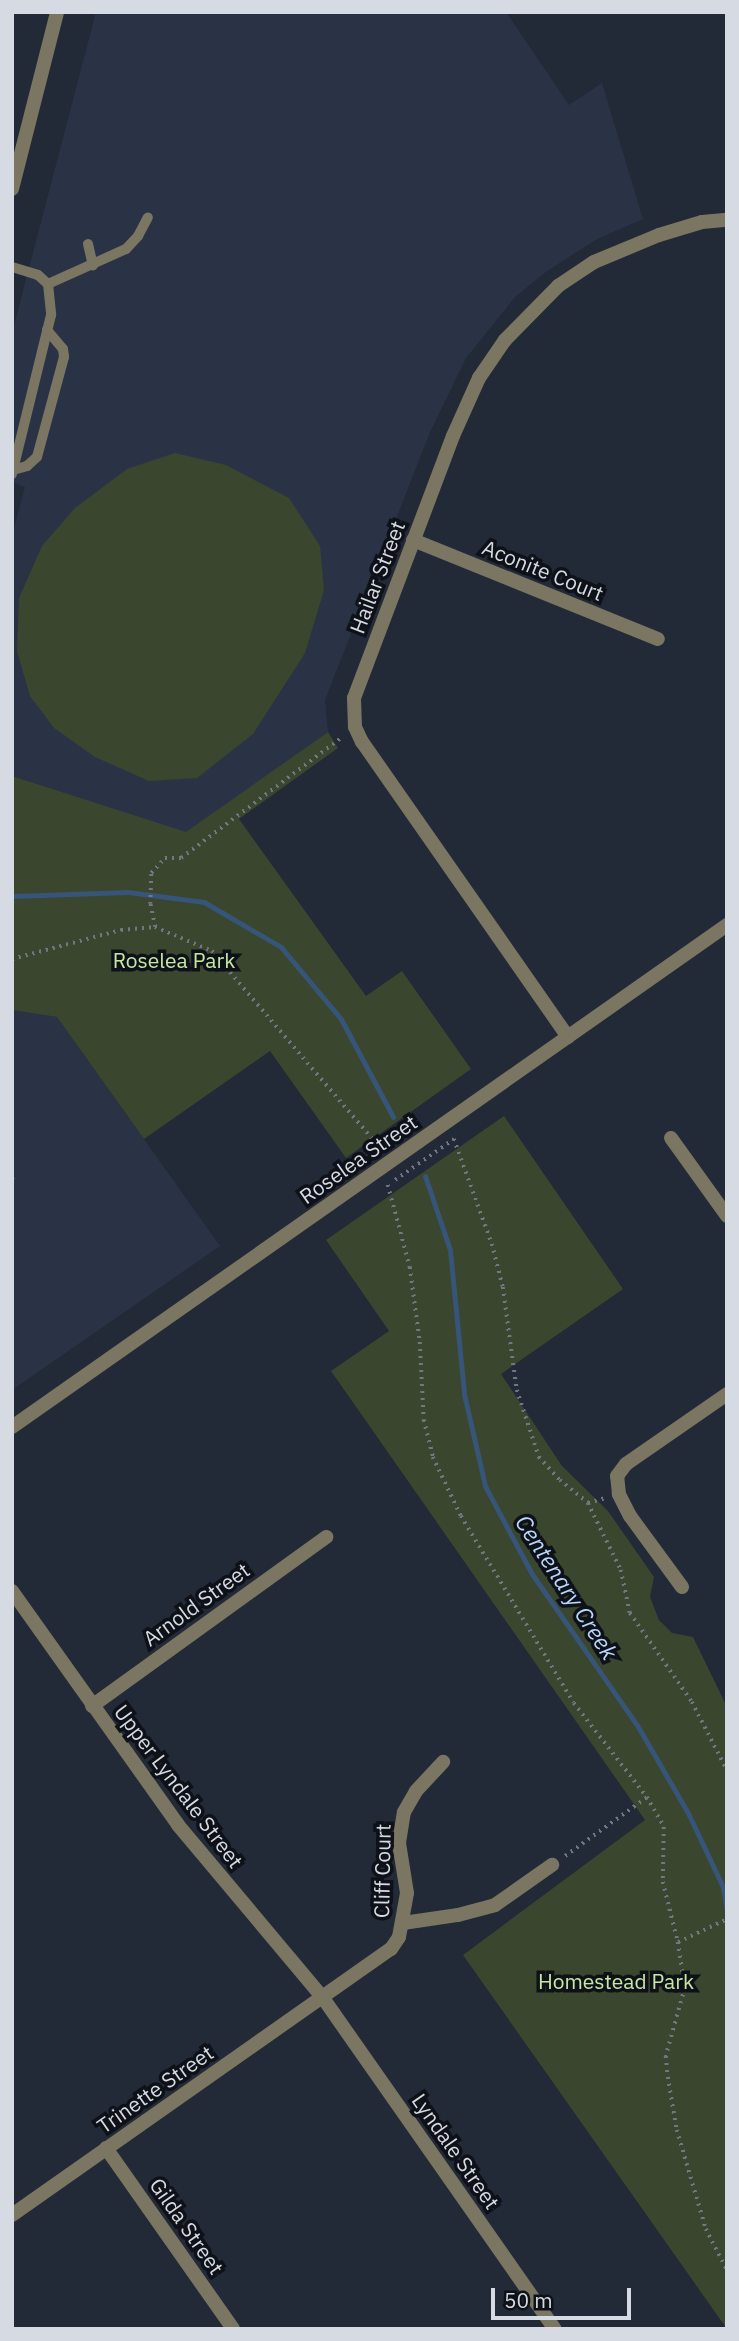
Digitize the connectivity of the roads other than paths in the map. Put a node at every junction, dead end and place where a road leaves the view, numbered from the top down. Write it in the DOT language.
graph roads {
  1 [pos="57,12"];
  2 [pos="12,189"];
  3 [pos="148,217"];
  4 [pos="727,219"];
  5 [pos="88,244"];
  6 [pos="93,265"];
  7 [pos="12,267"];
  8 [pos="48,284"];
  9 [pos="47,330"];
  10 [pos="13,472"];
  11 [pos="413,540"];
  12 [pos="658,639"];
  13 [pos="727,925"];
  14 [pos="568,1037"];
  15 [pos="671,1138"];
  16 [pos="727,1216"];
  17 [pos="727,1394"];
  18 [pos="12,1427"];
  19 [pos="326,1537"];
  20 [pos="682,1587"];
  21 [pos="12,1591"];
  22 [pos="92,1706"];
  23 [pos="443,1762"];
  24 [pos="552,1866"];
  25 [pos="403,1923"];
  26 [pos="323,1998"];
  27 [pos="106,2148"];
  28 [pos="12,2215"];
  29 [pos="233,2329"];
  30 [pos="555,2329"];
  1 -- 2 [label="street"];
  3 -- 6 [label="lane"];
  4 -- 11 [label="street, Hailar Street"];
  5 -- 6 [label="lane"];
  6 -- 8 [label="lane"];
  7 -- 8 [label="lane"];
  8 -- 9 [label="lane"];
  9 -- 10 [label="lane"];
  9 -- 10 [label="lane"];
  11 -- 12 [label="street, Aconite Court"];
  11 -- 14 [label="street, Hailar Street"];
  13 -- 14 [label="street, Roselea Street"];
  14 -- 18 [label="street, Roselea Street"];
  15 -- 16 [label="street"];
  17 -- 20 [label="street"];
  19 -- 22 [label="street, Arnold Street"];
  21 -- 22 [label="street, Upper Lyndale Street"];
  22 -- 26 [label="street, Upper Lyndale Street"];
  23 -- 25 [label="street, Cliff Court"];
  24 -- 25 [label="street"];
  25 -- 26 [label="street, Cliff Court"];
  26 -- 27 [label="street, Trinette Street"];
  26 -- 30 [label="street, Lyndale Street"];
  27 -- 28 [label="street, Trinette Street"];
  27 -- 29 [label="street, Gilda Street"];
}
